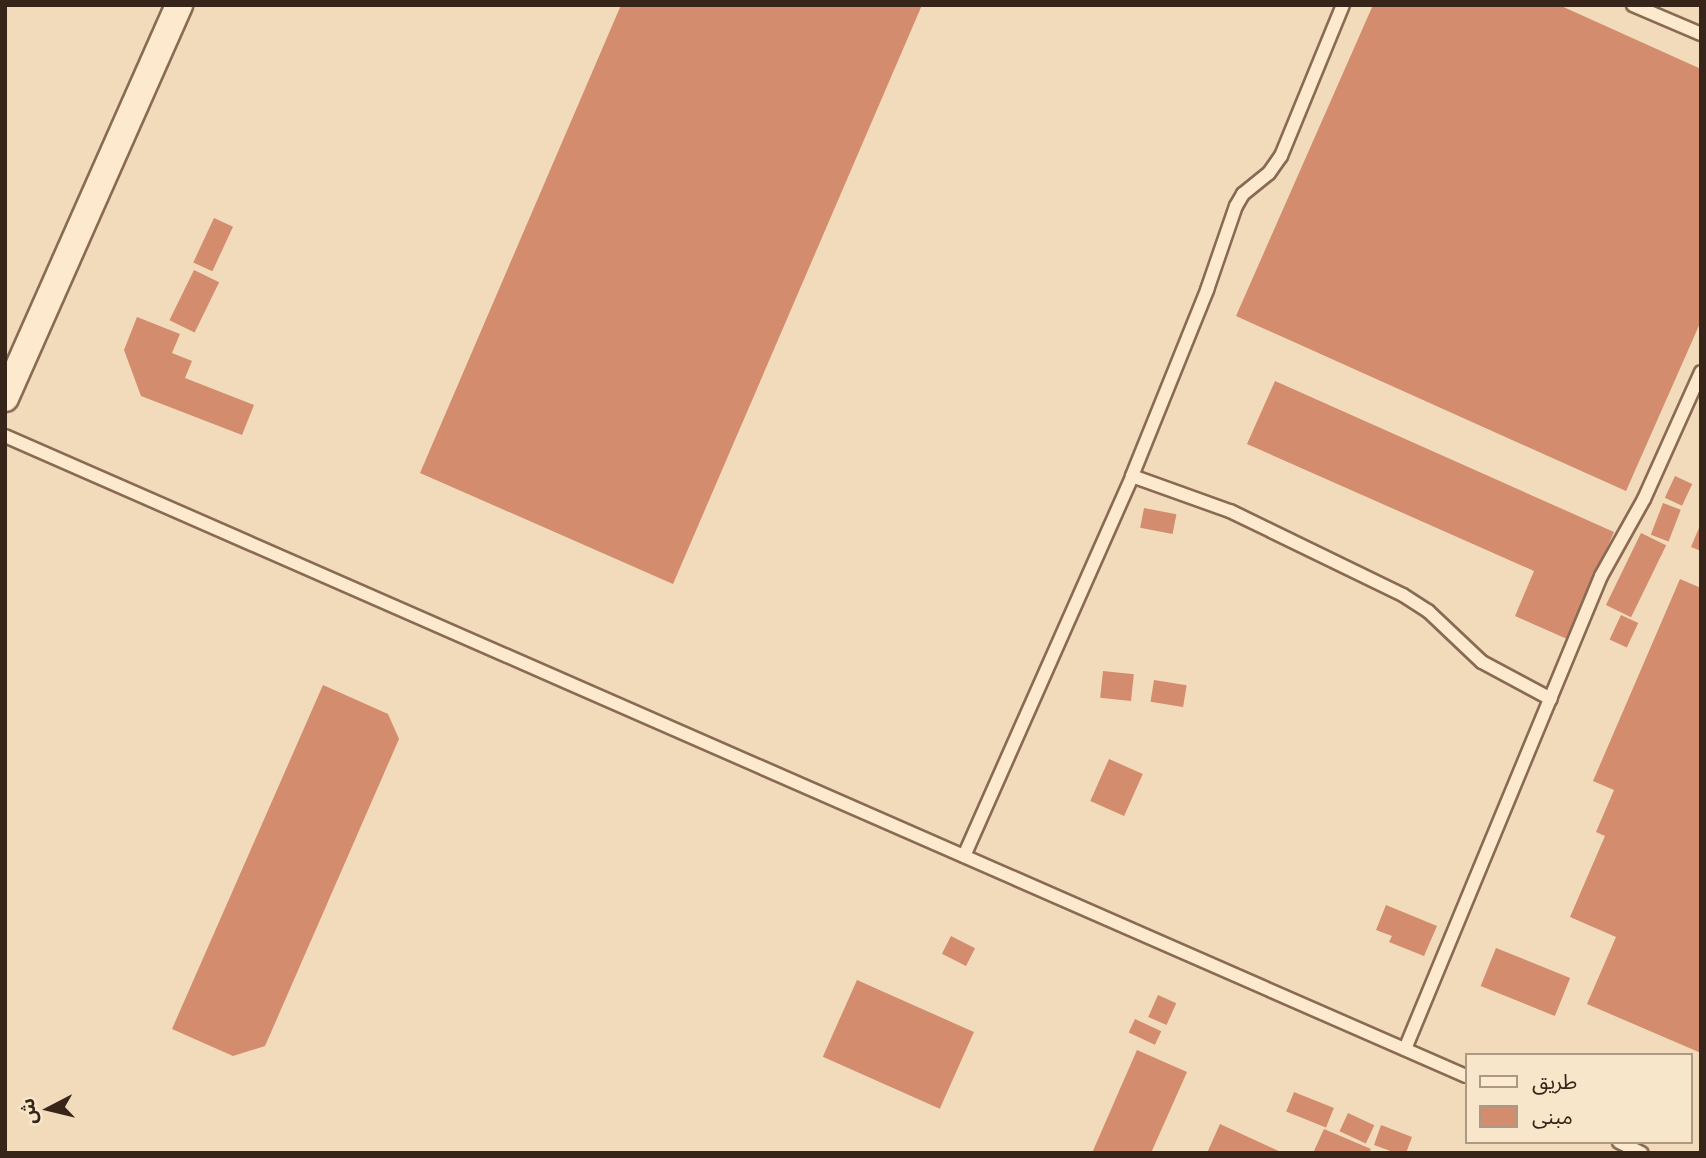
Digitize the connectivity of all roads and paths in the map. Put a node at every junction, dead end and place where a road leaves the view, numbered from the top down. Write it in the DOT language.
graph roads {
  1 [pos="179,5"];
  2 [pos="1343,5"];
  3 [pos="1633,5"];
  4 [pos="1701,34"];
  5 [pos="1701,372"];
  6 [pos="5,398"];
  7 [pos="5,436"];
  8 [pos="1132,476"];
  9 [pos="1550,699"];
  10 [pos="964,856"];
  11 [pos="1405,1049"];
  12 [pos="1464,1075"];
  13 [pos="1623,1144"];
  14 [pos="1643,1153"];
  1 -- 6 [label="street"];
  2 -- 8 [label="lane"];
  3 -- 4 [label="lane"];
  5 -- 9 [label="lane"];
  7 -- 10 [label="lane"];
  8 -- 9 [label="lane"];
  8 -- 10 [label="lane"];
  9 -- 11 [label="lane"];
  10 -- 11 [label="lane"];
  11 -- 12 [label="lane"];
  13 -- 14 [label="lane"];
}
